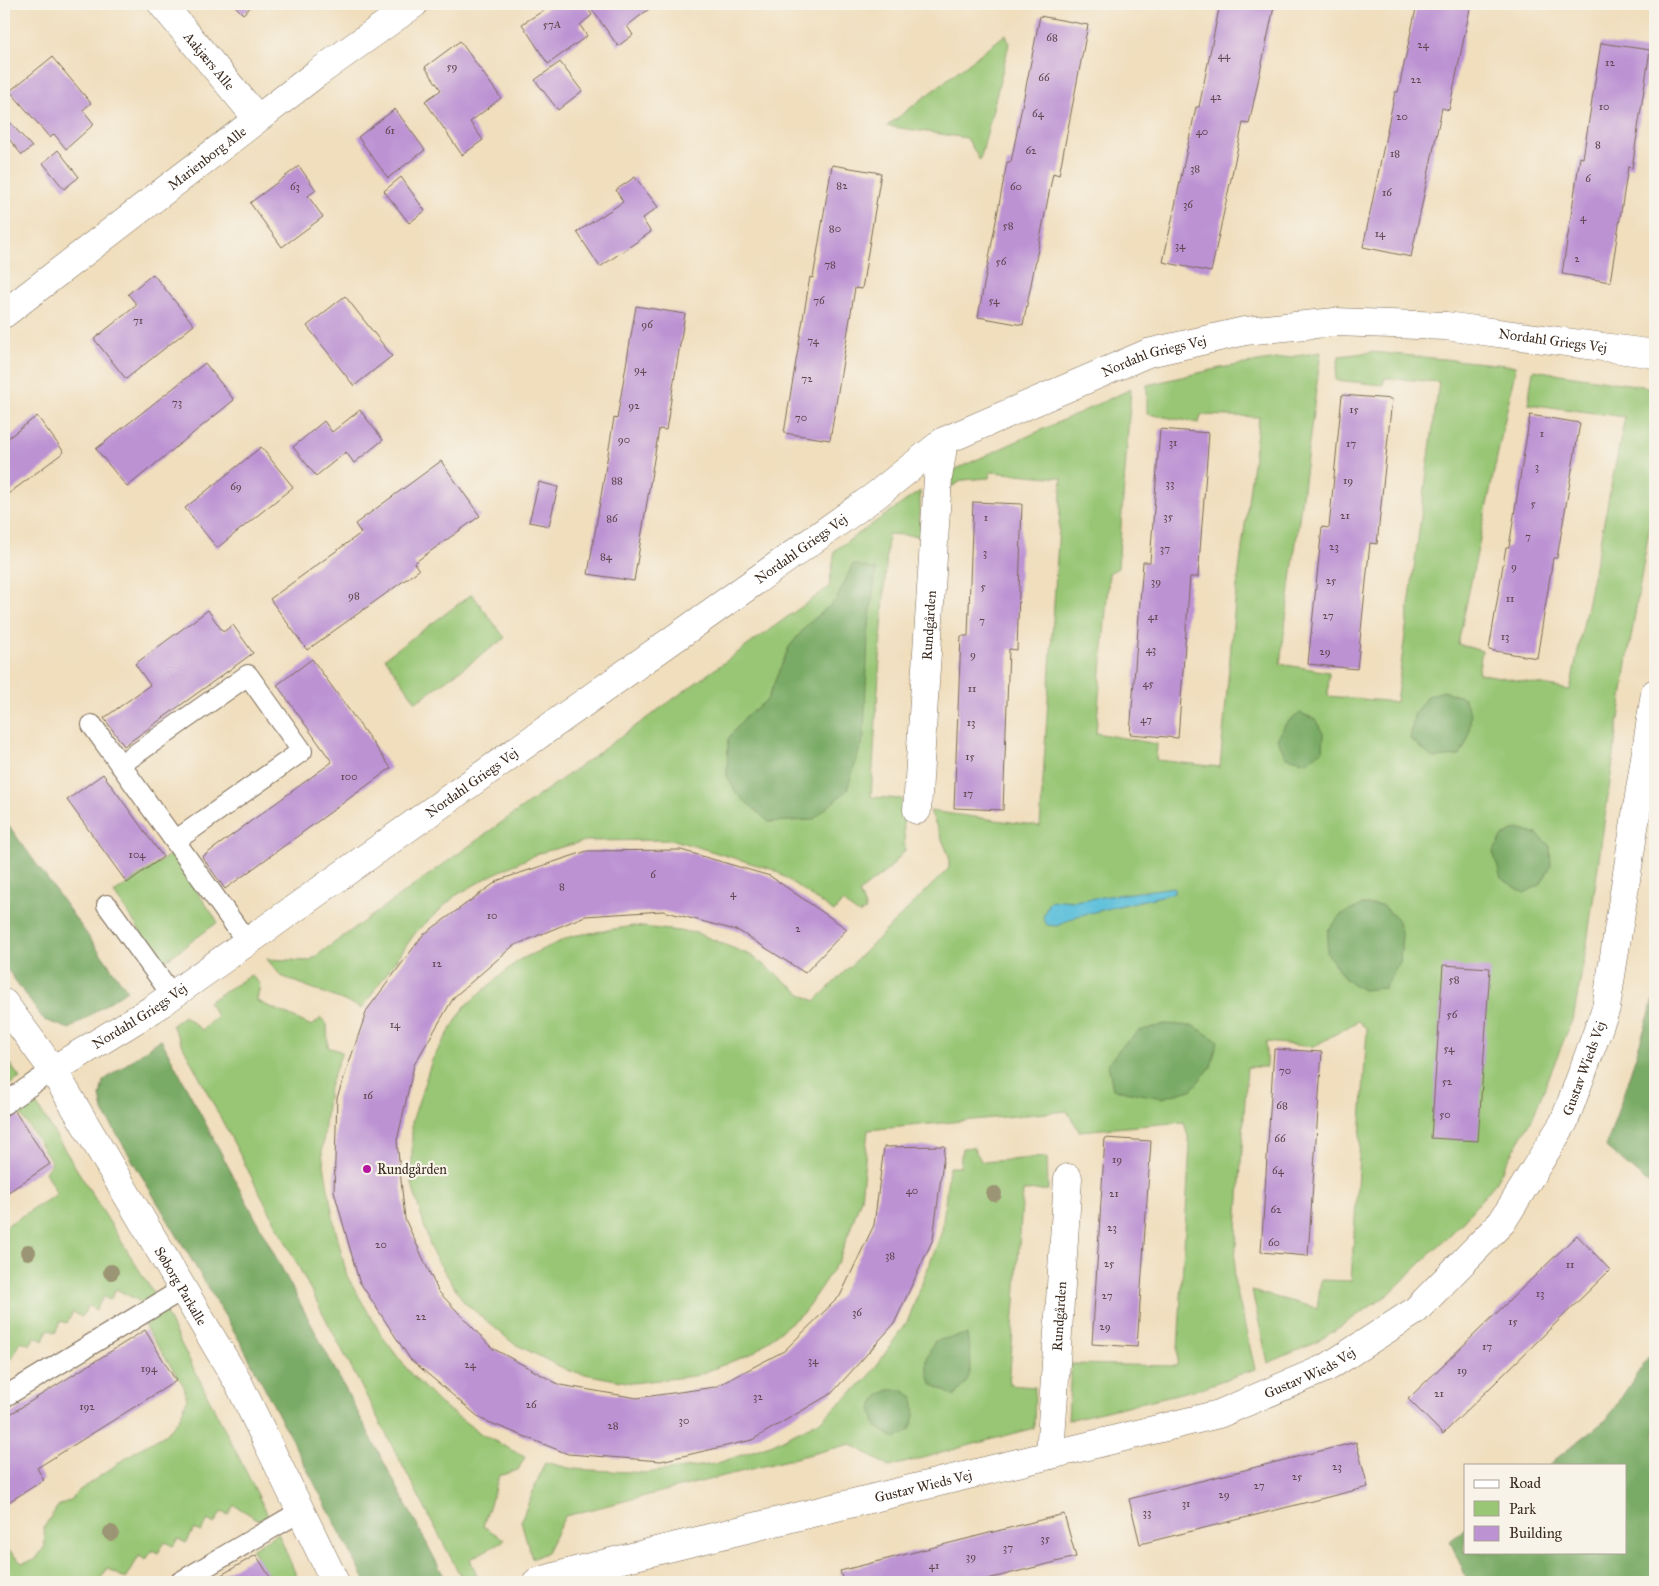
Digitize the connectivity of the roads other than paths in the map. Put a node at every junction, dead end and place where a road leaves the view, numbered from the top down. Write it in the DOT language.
graph roads {
  1 [pos="162,4"];
  2 [pos="414,4"];
  3 [pos="257,118"];
  4 [pos="4,314"];
  5 [pos="1655,354"];
  6 [pos="944,441"];
  7 [pos="1655,693"];
  8 [pos="92,725"];
  9 [pos="120,765"];
  10 [pos="917,810"];
  11 [pos="175,841"];
  12 [pos="107,904"];
  13 [pos="247,942"];
  14 [pos="172,995"];
  15 [pos="4,1003"];
  16 [pos="53,1070"];
  17 [pos="4,1104"];
  18 [pos="1068,1178"];
  19 [pos="183,1290"];
  20 [pos="4,1397"];
  21 [pos="1050,1455"];
  22 [pos="301,1511"];
  23 [pos="180,1582"];
  24 [pos="335,1582"];
  25 [pos="536,1582"];
  1 -- 3 [label="street, Aakjærs Alle"];
  2 -- 3 [label="street, Marienborg Alle"];
  3 -- 4 [label="street, Marienborg Alle"];
  5 -- 6 [label="street, Nordahl Griegs Vej"];
  6 -- 10 [label="street, Rundgården"];
  6 -- 13 [label="street, Nordahl Griegs Vej"];
  7 -- 21 [label="street, Gustav Wieds Vej"];
  8 -- 9 [label="lane"];
  9 -- 11 [label="lane"];
  9 -- 11 [label="lane"];
  11 -- 13 [label="lane"];
  12 -- 14 [label="lane"];
  13 -- 14 [label="street, Nordahl Griegs Vej"];
  14 -- 16 [label="street, Nordahl Griegs Vej"];
  15 -- 16 [label="street, Søborg Parkalle"];
  16 -- 17 [label="lane"];
  16 -- 19 [label="street, Søborg Parkalle"];
  18 -- 21 [label="street, Rundgården"];
  19 -- 20 [label="lane"];
  19 -- 22 [label="street, Søborg Parkalle"];
  21 -- 25 [label="street, Gustav Wieds Vej"];
  22 -- 23 [label="lane"];
  22 -- 24 [label="street, Søborg Parkalle"];
}
